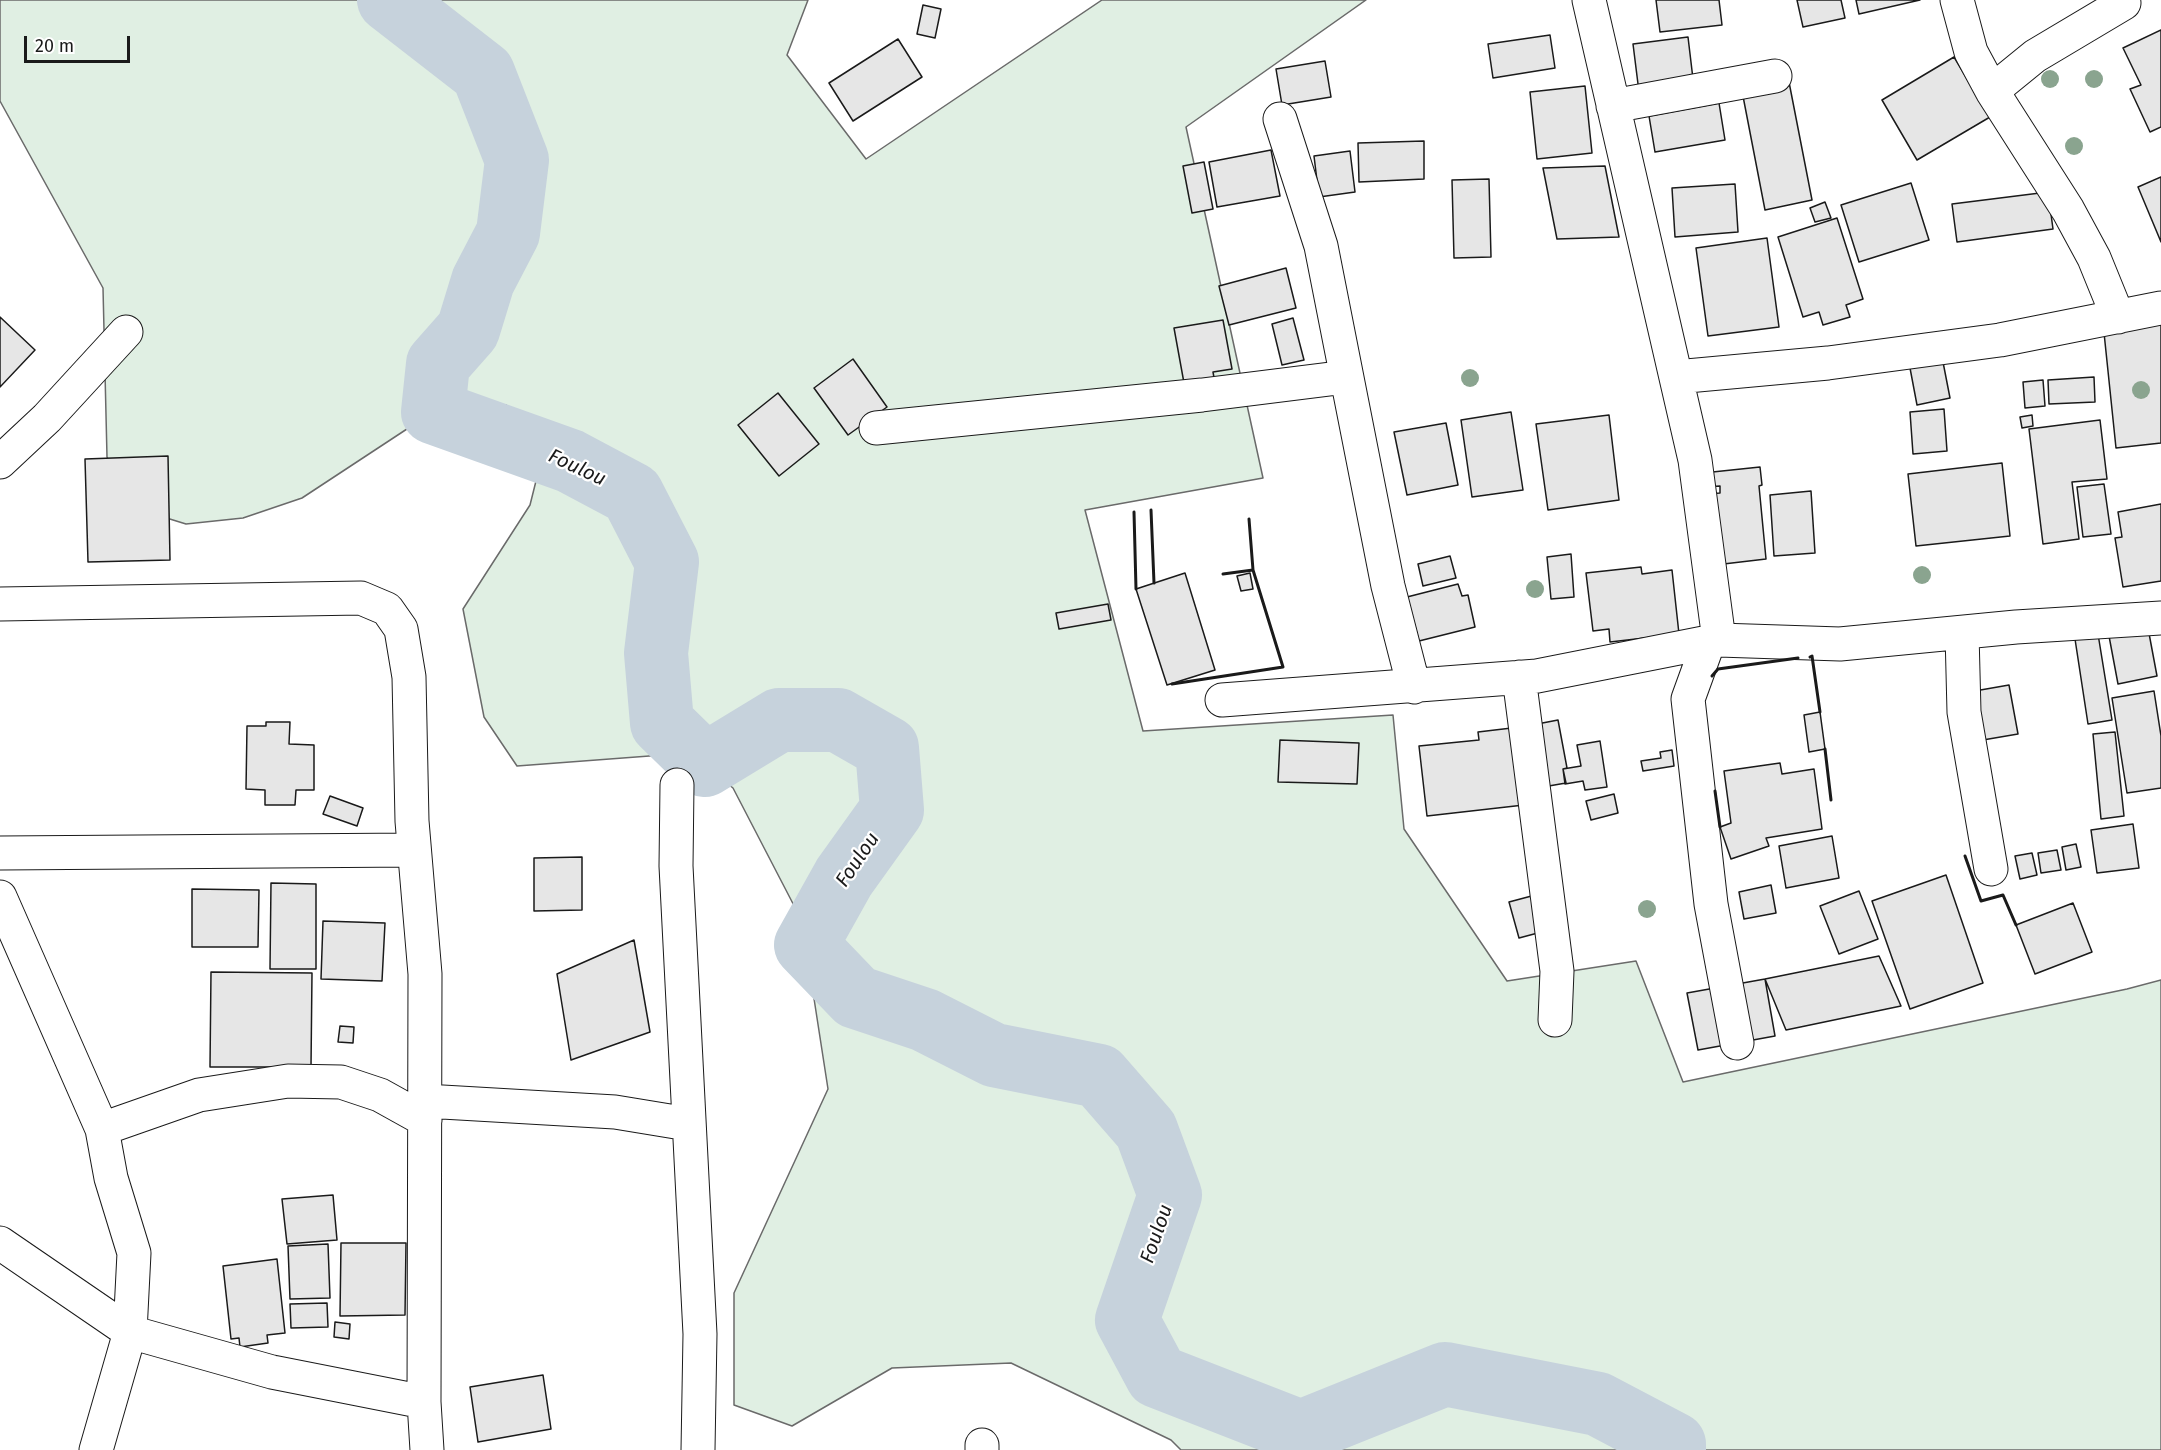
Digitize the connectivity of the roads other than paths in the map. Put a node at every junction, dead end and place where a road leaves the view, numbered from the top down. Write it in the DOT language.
graph roads {
  1 [pos="1589,0"];
  2 [pos="1957,0"];
  3 [pos="2124,3"];
  4 [pos="1775,76"];
  5 [pos="1992,91"];
  6 [pos="1613,106"];
  7 [pos="1280,119"];
  8 [pos="2161,308"];
  9 [pos="2118,316"];
  10 [pos="126,332"];
  11 [pos="1346,376"];
  12 [pos="1677,377"];
  13 [pos="876,428"];
  14 [pos="0,462"];
  15 [pos="0,604"];
  16 [pos="2161,618"];
  17 [pos="1962,633"];
  18 [pos="1714,640"];
  19 [pos="1519,677"];
  20 [pos="1414,687"];
  21 [pos="1222,700"];
  22 [pos="677,785"];
  23 [pos="414,850"];
  24 [pos="0,853"];
  25 [pos="1990,869"];
  26 [pos="0,897"];
  27 [pos="1555,1020"];
  28 [pos="1737,1043"];
  29 [pos="425,1110"];
  30 [pos="688,1124"];
  31 [pos="102,1129"];
  32 [pos="0,1243"];
  33 [pos="130,1332"];
  34 [pos="424,1402"];
  35 [pos="96,1450"];
  36 [pos="427,1450"];
  37 [pos="698,1450"];
  1 -- 6 [label="street"];
  2 -- 5 [label="street"];
  3 -- 5 [label="street"];
  4 -- 6 [label="street"];
  5 -- 9 [label="street"];
  6 -- 12 [label="street"];
  7 -- 11 [label="street"];
  8 -- 9 [label="street"];
  9 -- 12 [label="street"];
  10 -- 14 [label="street"];
  11 -- 13 [label="street"];
  11 -- 20 [label="street"];
  12 -- 18 [label="street"];
  15 -- 23 [label="street"];
  16 -- 17 [label="street"];
  17 -- 18 [label="street"];
  17 -- 25 [label="street"];
  18 -- 19 [label="street"];
  18 -- 28 [label="street"];
  19 -- 20 [label="street"];
  19 -- 27 [label="street"];
  20 -- 21 [label="street"];
  22 -- 30 [label="street"];
  23 -- 24 [label="street"];
  23 -- 29 [label="street"];
  26 -- 31 [label="street"];
  29 -- 30 [label="street"];
  29 -- 31 [label="street"];
  29 -- 34 [label="street"];
  30 -- 37 [label="street"];
  31 -- 33 [label="street"];
  32 -- 33 [label="street"];
  33 -- 34 [label="street"];
  33 -- 35 [label="street"];
  34 -- 36 [label="street"];
}
